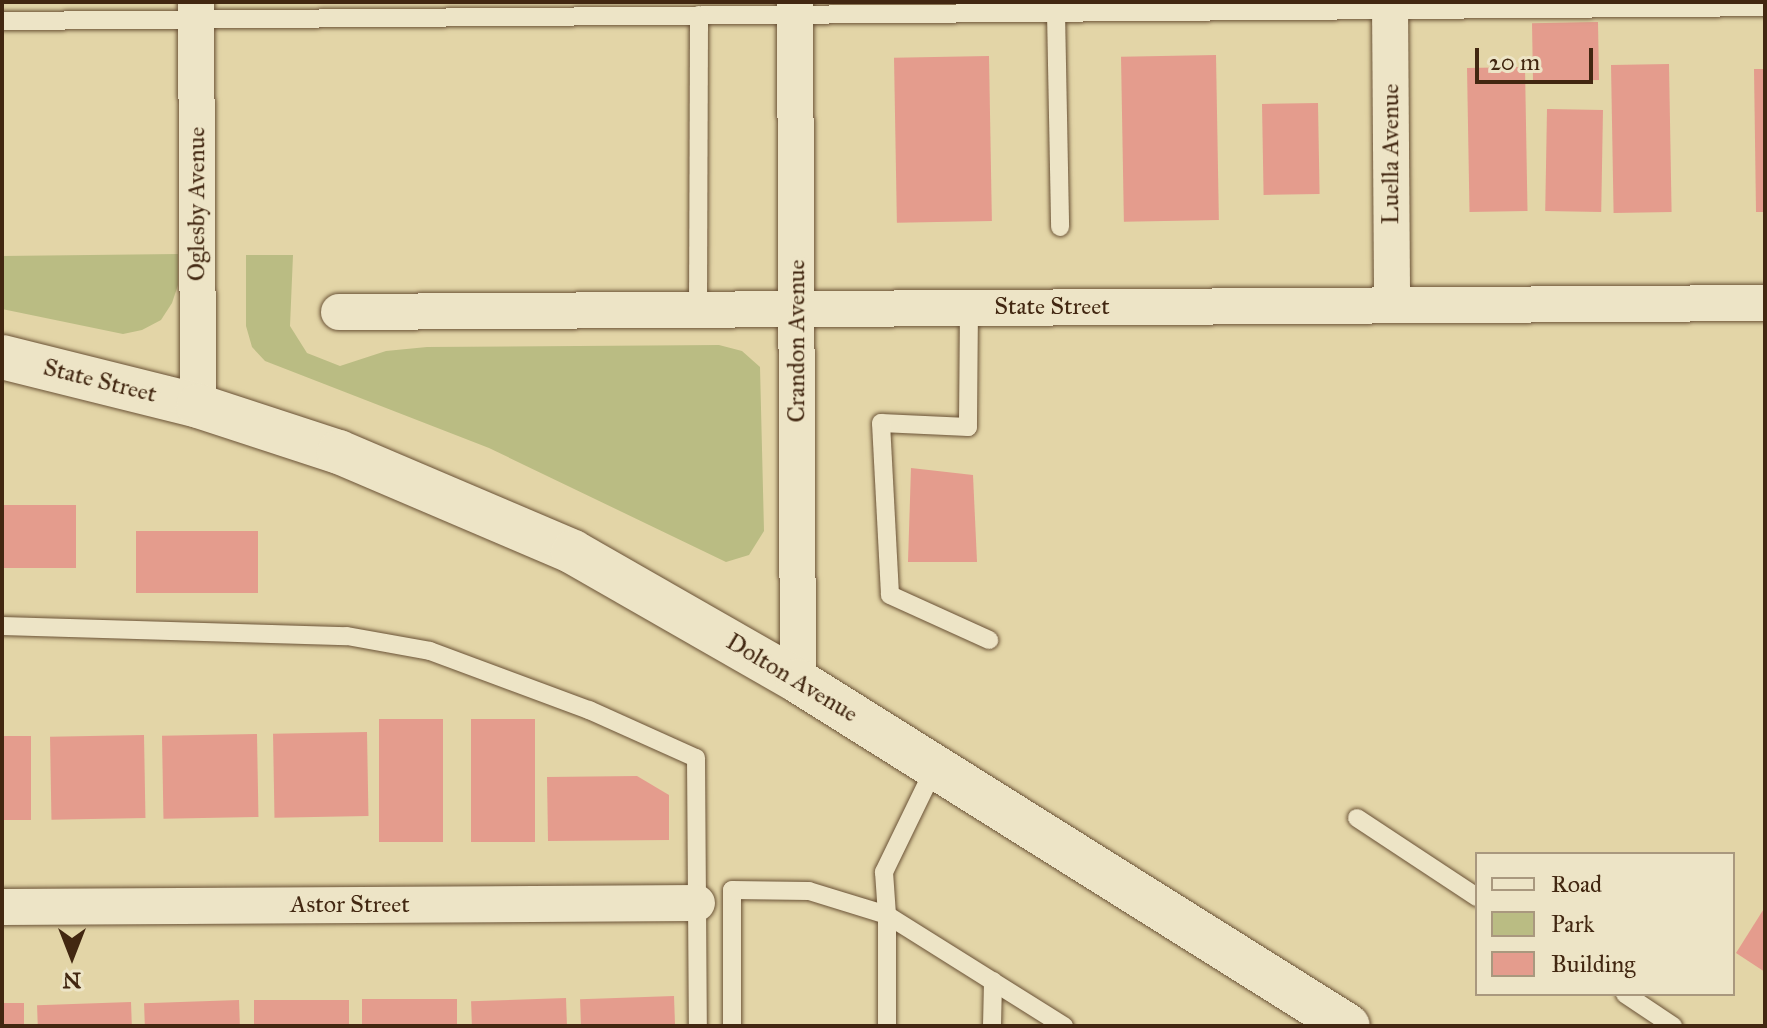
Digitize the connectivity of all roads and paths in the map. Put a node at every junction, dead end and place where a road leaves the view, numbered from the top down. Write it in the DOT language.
graph roads {
  1 [pos="1689,5"];
  2 [pos="1390,6"];
  3 [pos="1088,7"];
  4 [pos="1765,7"];
  5 [pos="795,8"];
  6 [pos="196,10"];
  7 [pos="502,10"];
  8 [pos="1056,12"];
  9 [pos="699,15"];
  10 [pos="2,21"];
  11 [pos="1060,227"];
  12 [pos="1765,303"];
  13 [pos="1392,305"];
  14 [pos="969,308"];
  15 [pos="797,309"];
  16 [pos="698,310"];
  17 [pos="339,312"];
  18 [pos="2,357"];
  19 [pos="198,406"];
  20 [pos="2,626"];
  21 [pos="989,640"];
  22 [pos="798,681"];
  23 [pos="935,767"];
  24 [pos="1357,818"];
  25 [pos="1475,896"];
  26 [pos="697,903"];
  27 [pos="2,907"];
  28 [pos="887,915"];
  29 [pos="993,981"];
  30 [pos="1628,996"];
  31 [pos="698,1026"];
  32 [pos="732,1026"];
  33 [pos="887,1026"];
  34 [pos="992,1026"];
  35 [pos="1064,1026"];
  36 [pos="1348,1026"];
  37 [pos="1673,1026"];
  1 -- 2 [label="lane"];
  1 -- 4 [label="lane"];
  2 -- 3 [label="lane"];
  2 -- 13 [label="street, Luella Avenue"];
  3 -- 8 [label="lane"];
  5 -- 8 [label="lane"];
  5 -- 9 [label="lane"];
  5 -- 15 [label="street, Crandon Avenue"];
  6 -- 7 [label="lane"];
  6 -- 10 [label="lane"];
  6 -- 19 [label="street, Oglesby Avenue"];
  7 -- 9 [label="lane"];
  8 -- 11 [label="lane"];
  9 -- 16 [label="lane"];
  12 -- 13 [label="street, State Street"];
  13 -- 14 [label="street, State Street"];
  14 -- 15 [label="street, State Street"];
  14 -- 21 [label="lane"];
  15 -- 16 [label="street, State Street"];
  15 -- 22 [label="street, Crandon Avenue"];
  16 -- 17 [label="street, State Street"];
  18 -- 19 [label="street, State Street"];
  19 -- 22 [label="street, Dolton Avenue"];
  20 -- 26 [label="lane"];
  22 -- 23 [label="street, Dolton Avenue"];
  23 -- 28 [label="lane"];
  23 -- 36 [label="street, Dolton Avenue"];
  24 -- 25 [label="lane"];
  26 -- 27 [label="street, Astor Street"];
  26 -- 31 [label="lane"];
  28 -- 29 [label="lane"];
  28 -- 32 [label="lane"];
  28 -- 33 [label="lane"];
  29 -- 34 [label="lane"];
  29 -- 35 [label="lane"];
  30 -- 37 [label="lane"];
}
